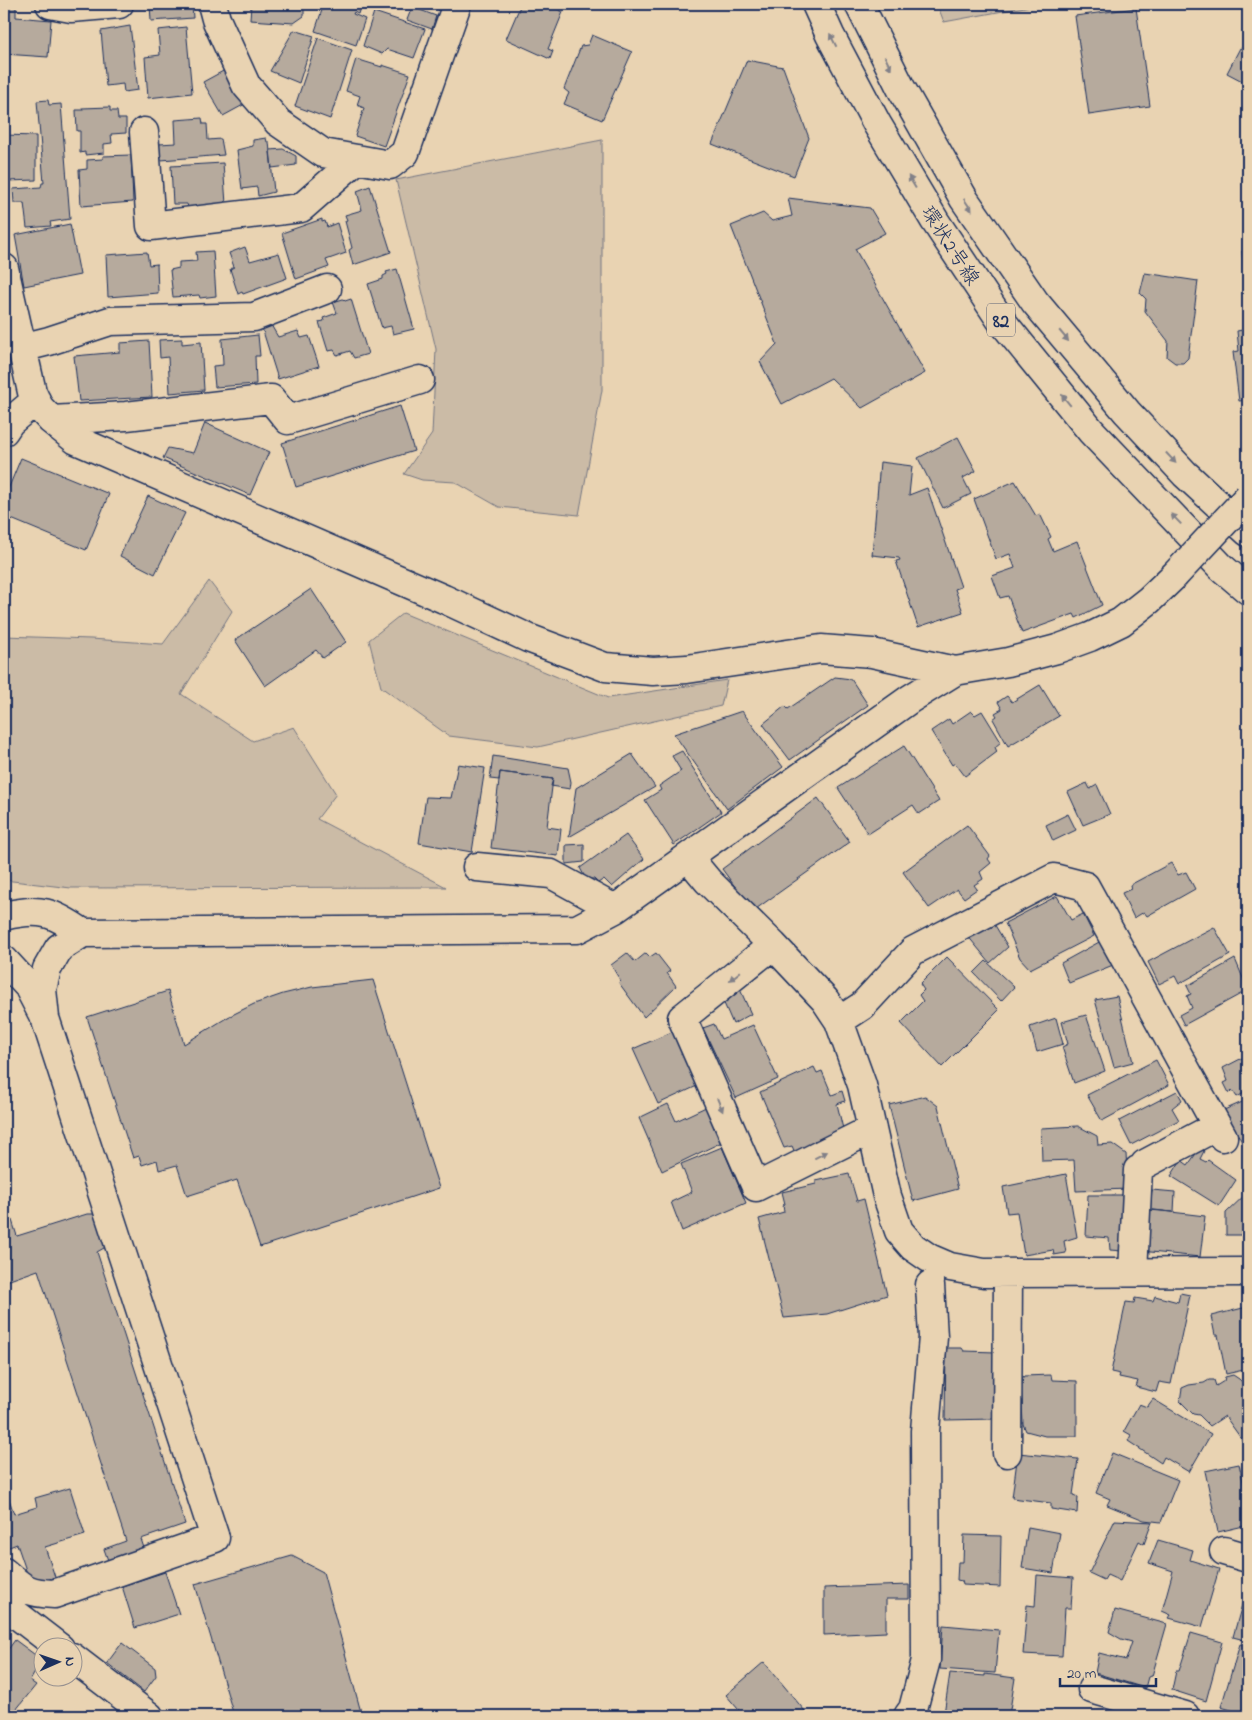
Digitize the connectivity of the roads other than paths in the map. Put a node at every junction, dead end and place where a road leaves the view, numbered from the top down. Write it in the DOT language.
graph roads {
  1 [pos="50,4"];
  2 [pos="119,4"];
  3 [pos="212,4"];
  4 [pos="457,4"];
  5 [pos="816,4"];
  6 [pos="859,4"];
  7 [pos="144,132"];
  8 [pos="357,159"];
  9 [pos="5,285"];
  10 [pos="327,288"];
  11 [pos="21,348"];
  12 [pos="420,380"];
  13 [pos="44,410"];
  14 [pos="4,431"];
  15 [pos="1248,497"];
  16 [pos="1248,532"];
  17 [pos="1248,590"];
  18 [pos="955,671"];
  19 [pos="688,857"];
  20 [pos="476,867"];
  21 [pos="615,909"];
  22 [pos="4,916"];
  23 [pos="83,933"];
  24 [pos="773,945"];
  25 [pos="4,960"];
  26 [pos="45,1018"];
  27 [pos="839,1021"];
  28 [pos="872,1129"];
  29 [pos="1134,1272"];
  30 [pos="1248,1272"];
  31 [pos="1008,1273"];
  32 [pos="930,1285"];
  33 [pos="1007,1453"];
  34 [pos="4,1572"];
  35 [pos="4,1605"];
  36 [pos="47,1638"];
  37 [pos="82,1666"];
  38 [pos="1092,1689"];
  39 [pos="149,1716"];
  40 [pos="908,1716"];
  41 [pos="1186,1716"];
  1 -- 2 [label="street"];
  3 -- 8 [label="street"];
  4 -- 8 [label="street"];
  17 -- 5 [label="street, 環状2号線 / 82, one-way"];
  6 -- 16 [label="street, 環状2号線 / 82, one-way"];
  7 -- 8 [label="street"];
  9 -- 11 [label="street"];
  10 -- 11 [label="street"];
  11 -- 13 [label="street"];
  12 -- 13 [label="street"];
  13 -- 14 [label="street"];
  13 -- 18 [label="street"];
  15 -- 18 [label="street, bridge"];
  18 -- 19 [label="street"];
  19 -- 21 [label="street"];
  19 -- 24 [label="street"];
  20 -- 21 [label="street"];
  21 -- 23 [label="street"];
  22 -- 23 [label="street"];
  23 -- 26 [label="street"];
  24 -- 27 [label="street"];
  24 -- 28 [label="street, one-way"];
  25 -- 26 [label="street"];
  26 -- 34 [label="street"];
  27 -- 28 [label="street"];
  27 -- 29 [label="street"];
  28 -- 31 [label="street"];
  29 -- 30 [label="street"];
  29 -- 31 [label="street"];
  31 -- 33 [label="street"];
  32 -- 40 [label="street"];
  35 -- 36 [label="street"];
  37 -- 39 [label="street"];
  38 -- 41 [label="street"];
}
